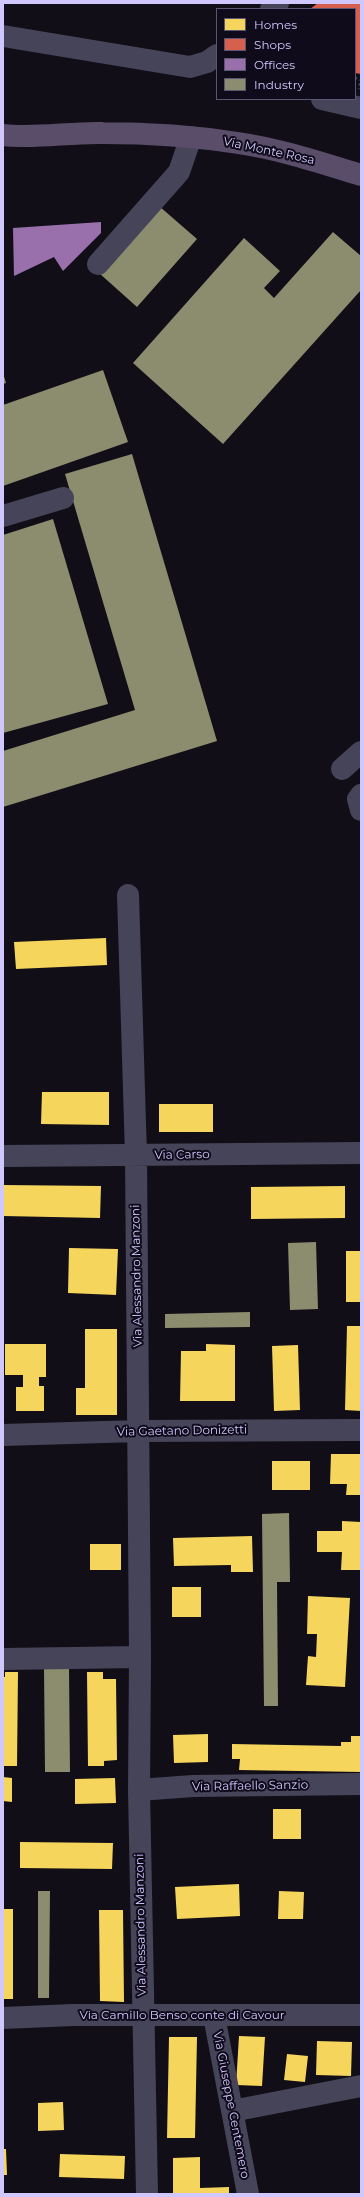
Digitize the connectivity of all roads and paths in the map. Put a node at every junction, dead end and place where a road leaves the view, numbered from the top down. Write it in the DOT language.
graph roads {
  1 [pos="3,36"];
  2 [pos="216,57"];
  3 [pos="190,67"];
  4 [pos="216,73"];
  5 [pos="326,100"];
  6 [pos="361,108"];
  7 [pos="183,136"];
  8 [pos="7,139"];
  9 [pos="361,175"];
  10 [pos="98,264"];
  11 [pos="63,498"];
  12 [pos="3,516"];
  13 [pos="361,752"];
  14 [pos="342,769"];
  15 [pos="361,795"];
  16 [pos="361,810"];
  17 [pos="128,895"];
  18 [pos="361,1153"];
  19 [pos="3,1156"];
  20 [pos="136,1156"];
  21 [pos="361,1430"];
  22 [pos="138,1432"];
  23 [pos="3,1435"];
  24 [pos="140,1657"];
  25 [pos="3,1659"];
  26 [pos="361,1784"];
  27 [pos="139,1790"];
  28 [pos="361,2015"];
  29 [pos="142,2016"];
  30 [pos="214,2016"];
  31 [pos="3,2018"];
  32 [pos="361,2086"];
  33 [pos="232,2110"];
  34 [pos="147,2194"];
  35 [pos="248,2194"];
  1 -- 3 [label="street"];
  2 -- 3 [label="street"];
  3 -- 4 [label="street"];
  5 -- 6 [label="street"];
  7 -- 8 [label="main road, Via Monte Rosa"];
  7 -- 9 [label="main road, Via Monte Rosa"];
  7 -- 10 [label="street"];
  11 -- 12 [label="street"];
  13 -- 14 [label="street"];
  15 -- 16 [label="street"];
  17 -- 20 [label="street, Via Alessandro Manzoni"];
  18 -- 20 [label="street, Via Carso"];
  19 -- 20 [label="street, Via Carso"];
  20 -- 22 [label="street, Via Alessandro Manzoni"];
  21 -- 22 [label="street, Via Gaetano Donizetti"];
  22 -- 23 [label="street, Via Gaetano Donizetti"];
  22 -- 24 [label="street, Via Alessandro Manzoni"];
  24 -- 25 [label="street"];
  24 -- 27 [label="street, Via Alessandro Manzoni"];
  26 -- 27 [label="street, Via Raffaello Sanzio"];
  27 -- 29 [label="street, Via Alessandro Manzoni"];
  28 -- 30 [label="street, Via Camillo Benso conte di Cavour"];
  29 -- 30 [label="street, Via Camillo Benso conte di Cavour"];
  29 -- 31 [label="street, Via Camillo Benso conte di Cavour"];
  29 -- 34 [label="street, Via Alessandro Manzoni"];
  30 -- 33 [label="street, Via Giuseppe Centemero"];
  32 -- 33 [label="street"];
  33 -- 35 [label="street, Via Giuseppe Centemero"];
}
